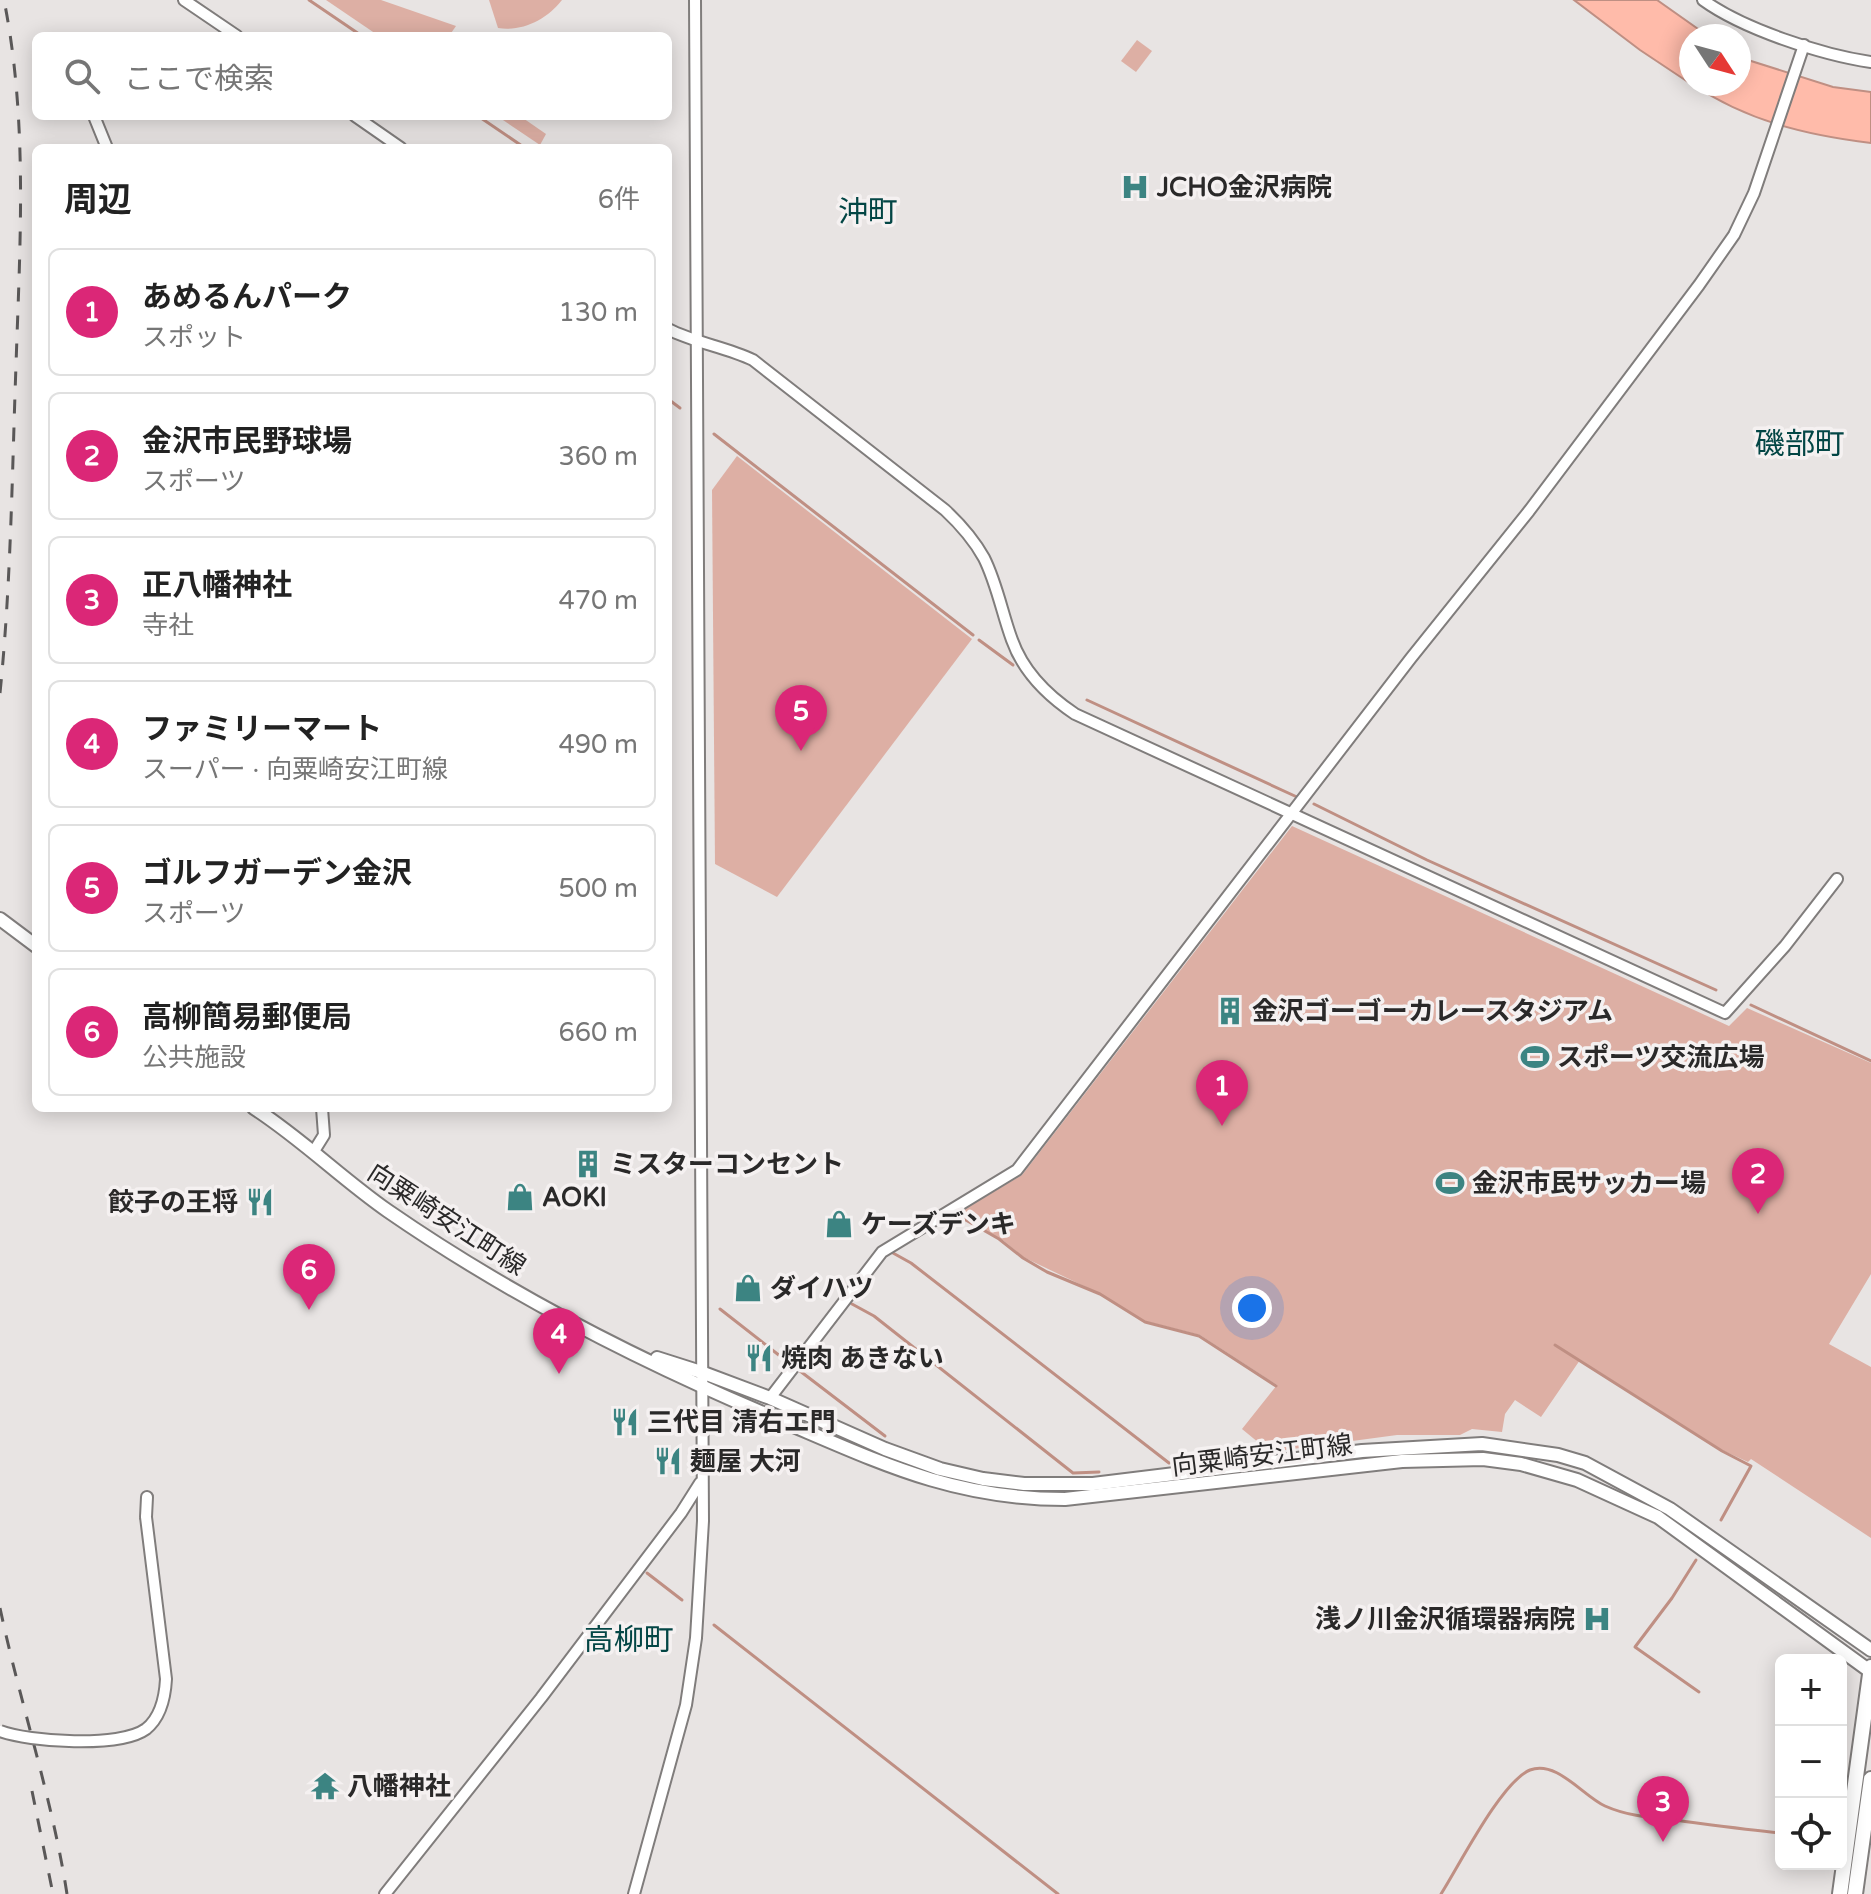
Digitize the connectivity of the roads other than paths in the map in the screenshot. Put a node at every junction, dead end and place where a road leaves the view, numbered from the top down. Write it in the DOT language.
graph roads {
  1 [pos="184,0"];
  2 [pos="695,0"];
  3 [pos="1703,0"];
  4 [pos="231,32"];
  5 [pos="1804,45"];
  6 [pos="1871,62"];
  7 [pos="96,120"];
  8 [pos="361,120"];
  9 [pos="105,144"];
  10 [pos="395,144"];
  11 [pos="672,331"];
  12 [pos="696,342"];
  13 [pos="1291,815"];
  14 [pos="1837,879"];
  15 [pos="0,919"];
  16 [pos="32,943"];
  17 [pos="260,1112"];
  18 [pos="322,1112"];
  19 [pos="314,1151"];
  20 [pos="627,1350"];
  21 [pos="701,1372"];
  22 [pos="701,1387"];
  23 [pos="770,1398"];
  24 [pos="701,1481"];
  25 [pos="147,1497"];
  26 [pos="1871,1650"];
  27 [pos="1871,1670"];
  28 [pos="0,1731"];
  29 [pos="1871,1779"];
  30 [pos="385,1894"];
  31 [pos="634,1894"];
  32 [pos="1840,1894"];
  33 [pos="1855,1894"];
  1 -- 4 [label="street"];
  2 -- 12 [label="street"];
  3 -- 5 [label="street"];
  5 -- 6 [label="street"];
  5 -- 13 [label="street"];
  7 -- 9 [label="street"];
  8 -- 10 [label="street"];
  11 -- 12 [label="street"];
  12 -- 13 [label="street"];
  12 -- 21 [label="street"];
  13 -- 14 [label="street"];
  13 -- 23 [label="street"];
  15 -- 16 [label="main road"];
  17 -- 19 [label="main road, 向粟崎安江町線"];
  18 -- 19 [label="street"];
  19 -- 20 [label="main road, 向粟崎安江町線"];
  20 -- 21 [label="main road, 向粟崎安江町線"];
  20 -- 22 [label="main road, 向粟崎安江町線"];
  21 -- 22 [label="street"];
  21 -- 23 [label="main road, 向粟崎安江町線"];
  22 -- 24 [label="street"];
  22 -- 27 [label="main road, 向粟崎安江町線"];
  23 -- 26 [label="main road, 向粟崎安江町線"];
  24 -- 30 [label="street"];
  24 -- 31 [label="street"];
  25 -- 28 [label="street, bridge"];
  27 -- 32 [label="highway"];
  29 -- 33 [label="highway"];
}
